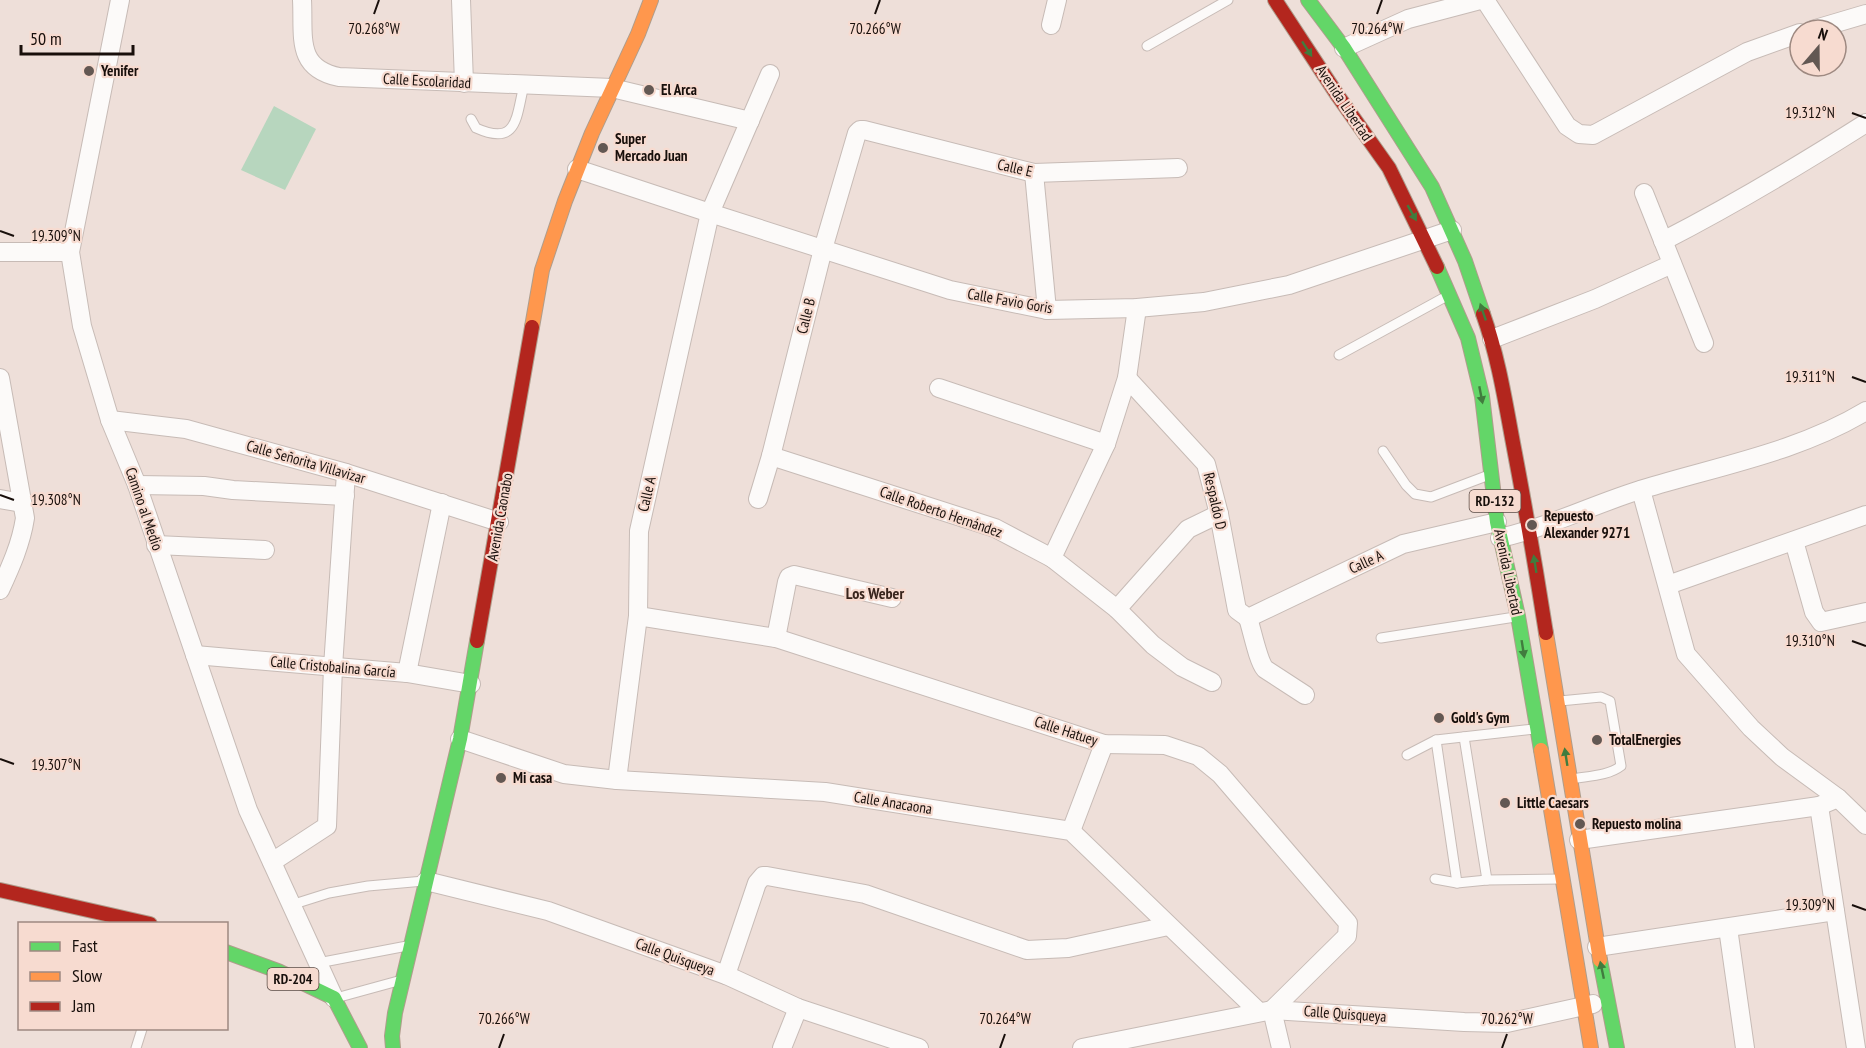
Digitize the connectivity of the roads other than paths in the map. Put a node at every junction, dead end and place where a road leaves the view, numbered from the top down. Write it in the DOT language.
graph roads {
  1 [pos="120,0"];
  2 [pos="302,0"];
  3 [pos="461,0"];
  4 [pos="651,0"];
  5 [pos="1058,0"];
  6 [pos="1228,0"];
  7 [pos="1275,0"];
  8 [pos="1308,0"];
  9 [pos="1480,0"];
  10 [pos="1485,0"];
  11 [pos="1866,14"];
  12 [pos="1848,19"];
  13 [pos="1051,26"];
  14 [pos="1788,37"];
  15 [pos="1147,46"];
  16 [pos="1344,48"];
  17 [pos="770,74"];
  18 [pos="464,83"];
  19 [pos="524,85"];
  20 [pos="612,88"];
  21 [pos="471,119"];
  22 [pos="750,121"];
  23 [pos="1866,123"];
  24 [pos="857,133"];
  25 [pos="1178,168"];
  26 [pos="577,169"];
  27 [pos="1034,173"];
  28 [pos="1644,194"];
  29 [pos="710,213"];
  30 [pos="1452,230"];
  31 [pos="1424,238"];
  32 [pos="1663,241"];
  33 [pos="823,249"];
  34 [pos="0,252"];
  35 [pos="70,252"];
  36 [pos="1672,264"];
  37 [pos="1449,295"];
  38 [pos="1137,308"];
  39 [pos="1047,309"];
  40 [pos="1492,339"];
  41 [pos="1704,343"];
  42 [pos="1339,356"];
  43 [pos="0,378"];
  44 [pos="1127,378"];
  45 [pos="939,388"];
  46 [pos="1866,411"];
  47 [pos="110,420"];
  48 [pos="1106,444"];
  49 [pos="1383,450"];
  50 [pos="771,456"];
  51 [pos="346,473"];
  52 [pos="1492,474"];
  53 [pos="137,485"];
  54 [pos="1641,490"];
  55 [pos="345,496"];
  56 [pos="0,499"];
  57 [pos="758,499"];
  58 [pos="22,503"];
  59 [pos="442,503"];
  60 [pos="1219,514"];
  61 [pos="1866,515"];
  62 [pos="499,522"];
  63 [pos="1498,530"];
  64 [pos="1530,531"];
  65 [pos="1794,541"];
  66 [pos="156,545"];
  67 [pos="265,550"];
  68 [pos="1052,558"];
  69 [pos="1668,585"];
  70 [pos="0,590"];
  71 [pos="892,598"];
  72 [pos="1117,609"];
  73 [pos="1866,612"];
  74 [pos="638,616"];
  75 [pos="1245,616"];
  76 [pos="1518,616"];
  77 [pos="776,638"];
  78 [pos="1381,638"];
  79 [pos="195,655"];
  80 [pos="333,667"];
  81 [pos="407,673"];
  82 [pos="1212,682"];
  83 [pos="471,684"];
  84 [pos="1305,695"];
  85 [pos="1557,701"];
  86 [pos="1536,729"];
  87 [pos="1464,737"];
  88 [pos="460,739"];
  89 [pos="1436,740"];
  90 [pos="1104,744"];
  91 [pos="1407,755"];
  92 [pos="1569,779"];
  93 [pos="617,780"];
  94 [pos="1838,798"];
  95 [pos="1819,806"];
  96 [pos="1866,825"];
  97 [pos="1071,831"];
  98 [pos="1579,840"];
  99 [pos="272,862"];
  100 [pos="1435,879"];
  101 [pos="1562,879"];
  102 [pos="426,880"];
  103 [pos="1487,880"];
  104 [pos="1457,883"];
  105 [pos="0,890"];
  106 [pos="291,904"];
  107 [pos="1835,911"];
  108 [pos="141,922"];
  109 [pos="1168,926"];
  110 [pos="1728,928"];
  111 [pos="411,945"];
  112 [pos="1597,947"];
  113 [pos="228,953"];
  114 [pos="318,963"];
  115 [pos="726,975"];
  116 [pos="403,980"];
  117 [pos="334,998"];
  118 [pos="1608,1000"];
  119 [pos="1583,1006"];
  120 [pos="798,1008"];
  121 [pos="1265,1011"];
  122 [pos="395,1012"];
  123 [pos="382,1021"];
  124 [pos="346,1023"];
  125 [pos="365,1024"];
  126 [pos="142,1030"];
  127 [pos="393,1042"];
  128 [pos="912,1047"];
  129 [pos="136,1048"];
  130 [pos="360,1048"];
  131 [pos="782,1048"];
  132 [pos="1082,1048"];
  133 [pos="1281,1048"];
  134 [pos="1591,1048"];
  135 [pos="1617,1048"];
  136 [pos="1745,1048"];
  137 [pos="1856,1048"];
  1 -- 35 [label="street, Camino al Medio"];
  2 -- 18 [label="street, Calle Escolaridad"];
  3 -- 18 [label="street"];
  4 -- 20 [label="main road, Avenida Caonabo"];
  5 -- 13 [label="street"];
  6 -- 15 [label="lane"];
  7 -- 31 [label="main road, Avenida Libertad / RD-132, one-way"];
  8 -- 16 [label="main road, Avenida Libertad / RD-132"];
  9 -- 16 [label="street"];
  10 -- 14 [label="street"];
  11 -- 12 [label="street"];
  16 -- 30 [label="main road, Avenida Libertad / RD-132"];
  17 -- 22 [label="street, Calle A"];
  18 -- 19 [label="street, Calle Escolaridad"];
  19 -- 20 [label="street, Calle Escolaridad"];
  19 -- 21 [label="lane"];
  20 -- 22 [label="street, Calle Escolaridad"];
  20 -- 26 [label="main road, Avenida Caonabo"];
  22 -- 29 [label="street, Calle A"];
  23 -- 32 [label="street"];
  24 -- 27 [label="street, Calle E"];
  24 -- 33 [label="street, Calle B"];
  25 -- 27 [label="street, Calle E"];
  26 -- 29 [label="street, Calle Favio Goris"];
  26 -- 62 [label="main road, Avenida Caonabo"];
  27 -- 39 [label="street"];
  28 -- 32 [label="street"];
  29 -- 33 [label="street, Calle Favio Goris"];
  29 -- 74 [label="street, Calle A"];
  30 -- 31 [label="street, Calle Favio Goris"];
  40 -- 30 [label="main road, Avenida Libertad / RD-132, one-way"];
  31 -- 37 [label="main road, Avenida Libertad / RD-132"];
  31 -- 38 [label="street, Calle Favio Goris"];
  32 -- 36 [label="street"];
  33 -- 39 [label="street, Calle Favio Goris"];
  33 -- 50 [label="street, Calle B"];
  34 -- 35 [label="street"];
  35 -- 47 [label="street, Camino al Medio"];
  36 -- 40 [label="street"];
  36 -- 41 [label="street"];
  37 -- 42 [label="lane"];
  37 -- 52 [label="main road, Avenida Libertad / RD-132, one-way"];
  38 -- 39 [label="street, Calle Favio Goris"];
  38 -- 44 [label="street"];
  40 -- 64 [label="main road, Avenida Libertad / RD-132"];
  43 -- 58 [label="street"];
  44 -- 48 [label="street"];
  44 -- 60 [label="street, Respaldo D"];
  45 -- 48 [label="street"];
  46 -- 54 [label="street, Calle A"];
  47 -- 51 [label="street, Calle Señorita Villavizar"];
  47 -- 53 [label="street, Camino al Medio"];
  48 -- 68 [label="street"];
  49 -- 52 [label="lane"];
  50 -- 57 [label="street, Calle B"];
  50 -- 68 [label="street, Calle Roberto Hernández"];
  51 -- 55 [label="street"];
  51 -- 59 [label="street, Calle Señorita Villavizar"];
  52 -- 63 [label="main road, Avenida Libertad / RD-132"];
  53 -- 55 [label="street"];
  53 -- 66 [label="street, Camino al Medio"];
  54 -- 64 [label="street, Calle A"];
  54 -- 69 [label="street"];
  55 -- 80 [label="street"];
  56 -- 58 [label="street"];
  58 -- 70 [label="street"];
  59 -- 62 [label="street, Calle Señorita Villavizar"];
  59 -- 81 [label="street"];
  60 -- 72 [label="street"];
  60 -- 75 [label="street, Respaldo D"];
  61 -- 65 [label="street"];
  62 -- 83 [label="main road, Avenida Caonabo"];
  63 -- 64 [label="street, Calle A"];
  63 -- 75 [label="street, Calle A"];
  63 -- 76 [label="main road, Avenida Libertad / RD-132"];
  85 -- 64 [label="main road, Avenida Libertad / RD-132, one-way"];
  65 -- 69 [label="street"];
  65 -- 73 [label="street"];
  66 -- 67 [label="street"];
  66 -- 79 [label="street, Camino al Medio"];
  68 -- 72 [label="street, Calle Roberto Hernández"];
  69 -- 94 [label="street"];
  71 -- 77 [label="street"];
  72 -- 82 [label="street, Calle Roberto Hernández"];
  74 -- 77 [label="street, Calle Hatuey"];
  74 -- 93 [label="street, Calle A"];
  75 -- 84 [label="street, Respaldo D"];
  76 -- 78 [label="lane"];
  76 -- 86 [label="main road, Avenida Libertad / RD-132, one-way"];
  77 -- 90 [label="street, Calle Hatuey"];
  79 -- 80 [label="street, Calle Cristobalina García"];
  79 -- 99 [label="street, Camino al Medio"];
  80 -- 81 [label="street, Calle Cristobalina García"];
  80 -- 99 [label="street"];
  81 -- 83 [label="street, Calle Cristobalina García"];
  83 -- 88 [label="main road, Avenida Caonabo"];
  92 -- 85 [label="main road, Avenida Libertad / RD-132, one-way"];
  85 -- 92 [label="lane"];
  86 -- 87 [label="lane"];
  86 -- 101 [label="main road, Avenida Libertad / RD-132"];
  87 -- 89 [label="lane"];
  87 -- 103 [label="lane"];
  88 -- 93 [label="street, Calle Anacaona"];
  88 -- 102 [label="main road, Avenida Caonabo"];
  89 -- 91 [label="lane"];
  89 -- 104 [label="lane"];
  90 -- 97 [label="street"];
  90 -- 121 [label="street, Calle Hatuey"];
  92 -- 98 [label="main road, Avenida Libertad / RD-132"];
  93 -- 97 [label="street, Calle Anacaona"];
  94 -- 95 [label="street"];
  94 -- 96 [label="street"];
  95 -- 98 [label="street"];
  95 -- 107 [label="street"];
  97 -- 109 [label="street"];
  98 -- 112 [label="main road, Avenida Libertad / RD-132"];
  99 -- 106 [label="street, Camino al Medio"];
  100 -- 104 [label="lane"];
  101 -- 103 [label="lane"];
  101 -- 119 [label="main road, Avenida Libertad / RD-132"];
  102 -- 106 [label="lane"];
  102 -- 111 [label="main road, Avenida Caonabo"];
  102 -- 115 [label="street, Calle Quisqueya"];
  103 -- 104 [label="lane"];
  105 -- 108 [label="main road"];
  106 -- 114 [label="street, Camino al Medio"];
  107 -- 110 [label="street"];
  107 -- 137 [label="street"];
  109 -- 115 [label="street"];
  109 -- 121 [label="street"];
  110 -- 112 [label="street"];
  110 -- 136 [label="street"];
  111 -- 114 [label="lane"];
  111 -- 116 [label="main road, Avenida Caonabo"];
  118 -- 112 [label="main road, Avenida Libertad / RD-132, one-way"];
  113 -- 117 [label="main road, RD-204"];
  114 -- 117 [label="street, Camino al Medio"];
  115 -- 120 [label="street, Calle Quisqueya"];
  116 -- 117 [label="lane"];
  116 -- 122 [label="main road, Avenida Caonabo"];
  117 -- 124 [label="main road, RD-204"];
  118 -- 119 [label="street, Calle Quisqueya"];
  118 -- 135 [label="main road, Avenida Libertad / RD-132"];
  119 -- 121 [label="street, Calle Quisqueya"];
  119 -- 134 [label="main road, Avenida Libertad / RD-132"];
  120 -- 128 [label="street, Calle Quisqueya"];
  120 -- 131 [label="street"];
  121 -- 132 [label="street, Calle Quisqueya"];
  121 -- 133 [label="street"];
  122 -- 123 [label="main road"];
  122 -- 127 [label="main road, Avenida Caonabo"];
  124 -- 125 [label="main road"];
  124 -- 130 [label="main road, RD-204"];
  126 -- 129 [label="lane"];
}
